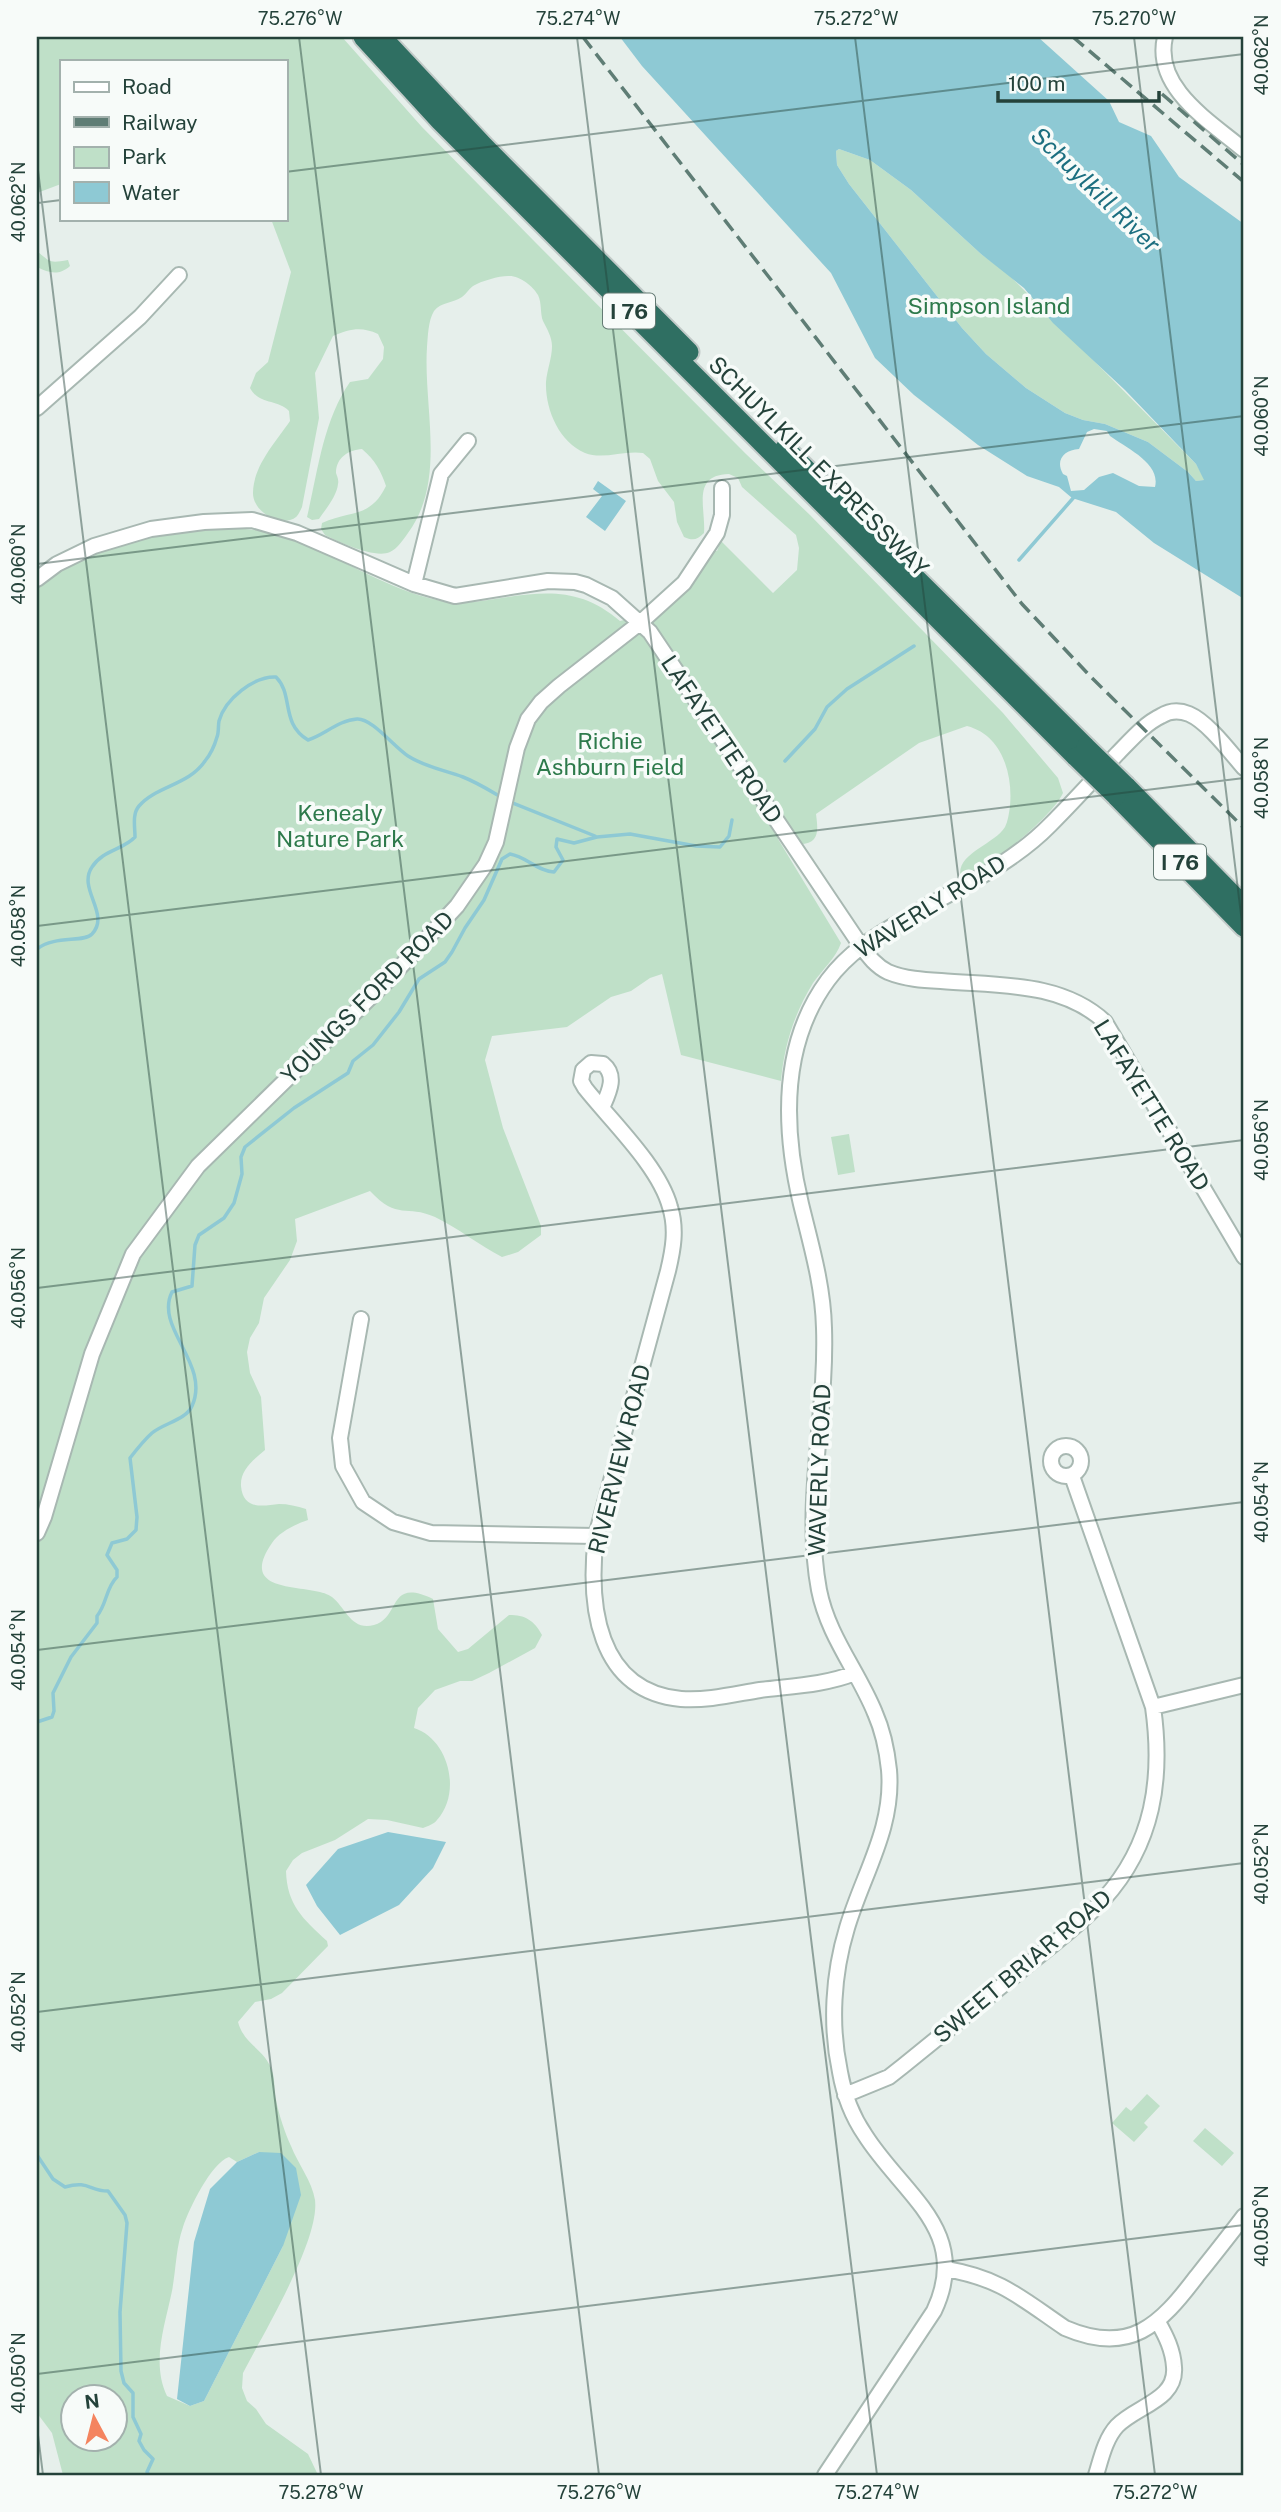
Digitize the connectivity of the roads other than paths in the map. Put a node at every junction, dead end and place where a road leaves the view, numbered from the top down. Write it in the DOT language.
graph roads {
  1 [pos="363,37"];
  2 [pos="382,37"];
  3 [pos="1165,37"];
  4 [pos="1244,150"];
  5 [pos="179,275"];
  6 [pos="37,408"];
  7 [pos="468,441"];
  8 [pos="722,488"];
  9 [pos="903,575"];
  10 [pos="37,579"];
  11 [pos="414,584"];
  12 [pos="641,622"];
  13 [pos="1244,768"];
  14 [pos="1121,791"];
  15 [pos="1244,906"];
  16 [pos="1244,927"];
  17 [pos="861,946"];
  18 [pos="602,1108"];
  19 [pos="1244,1256"];
  20 [pos="361,1319"];
  21 [pos="1072,1476"];
  22 [pos="37,1533"];
  23 [pos="596,1536"];
  24 [pos="855,1673"];
  25 [pos="1244,1685"];
  26 [pos="1153,1707"];
  27 [pos="845,2095"];
  28 [pos="1244,2216"];
  29 [pos="946,2269"];
  30 [pos="1158,2322"];
  31 [pos="825,2475"];
  32 [pos="1096,2475"];
  1 -- 9 [label="highway, SCHUYLKILL EXPRESSWAY / I 76"];
  2 -- 9 [label="highway, SCHUYLKILL EXPRESSWAY / I 76"];
  3 -- 4 [label="street"];
  5 -- 6 [label="street"];
  7 -- 11 [label="street"];
  8 -- 12 [label="street, YOUNGS FORD ROAD"];
  9 -- 14 [label="highway, SCHUYLKILL EXPRESSWAY / I 76, bridge"];
  10 -- 11 [label="street, LAFAYETTE ROAD"];
  11 -- 12 [label="street, LAFAYETTE ROAD"];
  12 -- 17 [label="street, LAFAYETTE ROAD"];
  12 -- 22 [label="street, YOUNGS FORD ROAD"];
  13 -- 17 [label="street, WAVERLY ROAD"];
  14 -- 15 [label="highway, SCHUYLKILL EXPRESSWAY / I 76"];
  14 -- 16 [label="highway, SCHUYLKILL EXPRESSWAY / I 76"];
  17 -- 19 [label="street, LAFAYETTE ROAD"];
  17 -- 24 [label="street, WAVERLY ROAD"];
  18 -- 23 [label="street, RIVERVIEW ROAD"];
  20 -- 23 [label="street"];
  21 -- 26 [label="street, SWEET BRIAR ROAD"];
  23 -- 24 [label="street, RIVERVIEW ROAD"];
  24 -- 27 [label="street, WAVERLY ROAD"];
  25 -- 26 [label="street"];
  26 -- 27 [label="street, SWEET BRIAR ROAD"];
  27 -- 29 [label="street, WAVERLY ROAD"];
  28 -- 30 [label="street"];
  29 -- 30 [label="street"];
  29 -- 31 [label="street, WAVERLY ROAD"];
  30 -- 32 [label="street"];
}
